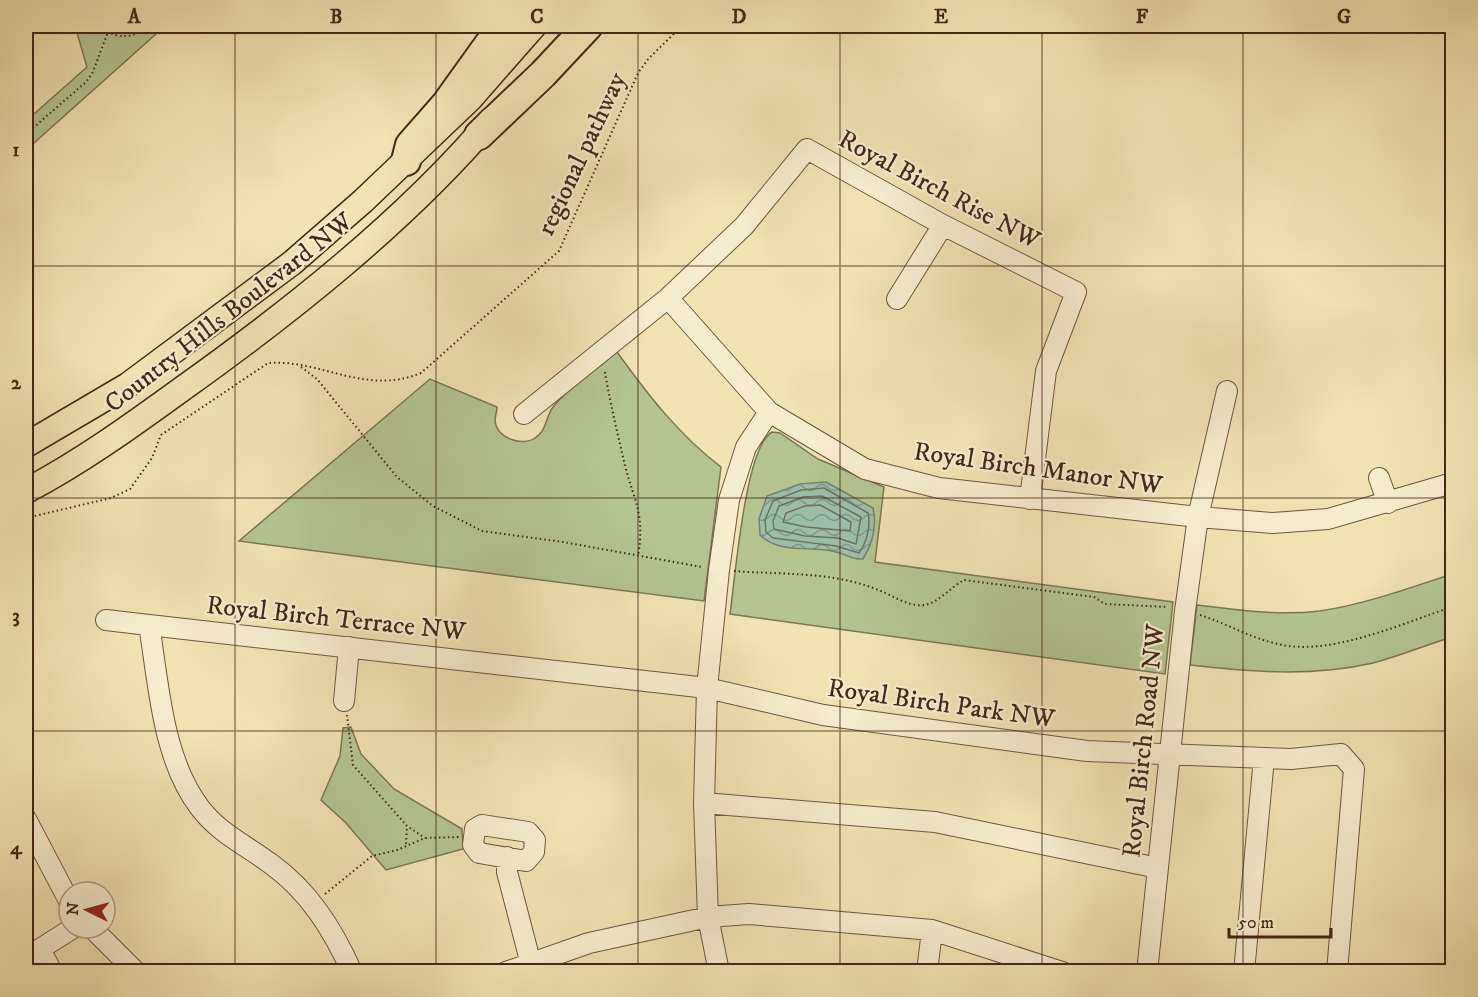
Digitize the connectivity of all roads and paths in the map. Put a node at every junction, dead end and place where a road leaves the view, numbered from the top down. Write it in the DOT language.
graph roads {
  1 [pos="100,26"];
  2 [pos="149,26"];
  3 [pos="502,26"];
  4 [pos="534,26"];
  5 [pos="573,26"];
  6 [pos="588,26"];
  7 [pos="682,26"];
  8 [pos="108,32"];
  9 [pos="26,135"];
  10 [pos="479,135"];
  11 [pos="406,161"];
  12 [pos="943,225"];
  13 [pos="668,298"];
  14 [pos="897,299"];
  15 [pos="596,356"];
  16 [pos="1227,391"];
  17 [pos="769,412"];
  18 [pos="524,414"];
  19 [pos="26,445"];
  20 [pos="1379,478"];
  21 [pos="1452,483"];
  22 [pos="26,491"];
  23 [pos="1030,499"];
  24 [pos="1388,503"];
  25 [pos="1198,517"];
  26 [pos="26,518"];
  27 [pos="638,556"];
  28 [pos="1452,607"];
  29 [pos="1185,611"];
  30 [pos="106,620"];
  31 [pos="148,625"];
  32 [pos="349,646"];
  33 [pos="707,688"];
  34 [pos="344,701"];
  35 [pos="1170,753"];
  36 [pos="1264,758"];
  37 [pos="704,803"];
  38 [pos="26,819"];
  39 [pos="407,826"];
  40 [pos="425,838"];
  41 [pos="474,839"];
  42 [pos="406,845"];
  43 [pos="507,857"];
  44 [pos="1158,868"];
  45 [pos="58,880"];
  46 [pos="314,904"];
  47 [pos="708,917"];
  48 [pos="932,930"];
  49 [pos="57,936"];
  50 [pos="104,940"];
  51 [pos="33,948"];
  52 [pos="26,964"];
  53 [pos="531,966"];
  54 [pos="1052,970"];
  55 [pos="52,972"];
  56 [pos="136,972"];
  57 [pos="352,972"];
  58 [pos="506,972"];
  59 [pos="719,972"];
  60 [pos="927,972"];
  61 [pos="1147,972"];
  62 [pos="1245,972"];
  63 [pos="1337,972"];
  1 -- 8 [label="path"];
  2 -- 8 [label="path"];
  3 -- 11 [label="highway"];
  4 -- 11 [label="main road, Country Hills Boulevard NW"];
  5 -- 10 [label="main road, Country Hills Boulevard NW"];
  6 -- 10 [label="highway"];
  7 -- 26 [label="path, regional pathway"];
  8 -- 9 [label="path"];
  10 -- 22 [label="main road, Country Hills Boulevard NW"];
  11 -- 19 [label="main road, Country Hills Boulevard NW"];
  12 -- 13 [label="street, Royal Birch Rise NW"];
  12 -- 14 [label="street"];
  12 -- 23 [label="street, Royal Birch Rise NW"];
  13 -- 15 [label="street"];
  13 -- 17 [label="street"];
  15 -- 18 [label="street"];
  15 -- 27 [label="path"];
  16 -- 25 [label="street, Royal Birch Road NW"];
  17 -- 23 [label="street, Royal Birch Manor NW"];
  17 -- 33 [label="street"];
  20 -- 24 [label="street"];
  21 -- 24 [label="street, Royal Birch Manor NW"];
  23 -- 25 [label="street, Royal Birch Manor NW"];
  24 -- 25 [label="street, Royal Birch Manor NW"];
  25 -- 29 [label="street, Royal Birch Road NW"];
  28 -- 29 [label="path"];
  29 -- 35 [label="street, Royal Birch Road NW"];
  30 -- 31 [label="street, Royal Birch Terrace NW"];
  31 -- 32 [label="street, Royal Birch Terrace NW"];
  31 -- 46 [label="street"];
  32 -- 33 [label="street, Royal Birch Terrace NW"];
  32 -- 34 [label="street"];
  33 -- 35 [label="street, Royal Birch Park NW"];
  33 -- 37 [label="street"];
  34 -- 39 [label="path"];
  35 -- 36 [label="street, Royal Birch Park NW"];
  35 -- 44 [label="street, Royal Birch Road NW"];
  36 -- 62 [label="street"];
  36 -- 63 [label="street, Royal Birch Park NW"];
  37 -- 44 [label="street"];
  37 -- 47 [label="street"];
  38 -- 45 [label="street"];
  39 -- 40 [label="path"];
  39 -- 42 [label="path"];
  40 -- 41 [label="path"];
  40 -- 42 [label="path"];
  41 -- 43 [label="street"];
  41 -- 43 [label="street"];
  42 -- 46 [label="path"];
  43 -- 53 [label="street"];
  44 -- 61 [label="street, Royal Birch Road NW"];
  46 -- 57 [label="street"];
  47 -- 48 [label="street"];
  47 -- 53 [label="street"];
  47 -- 59 [label="street"];
  48 -- 54 [label="street"];
  48 -- 60 [label="street"];
  49 -- 51 [label="street"];
  50 -- 56 [label="street"];
  51 -- 52 [label="street"];
  51 -- 55 [label="street"];
  53 -- 58 [label="street"];
}
